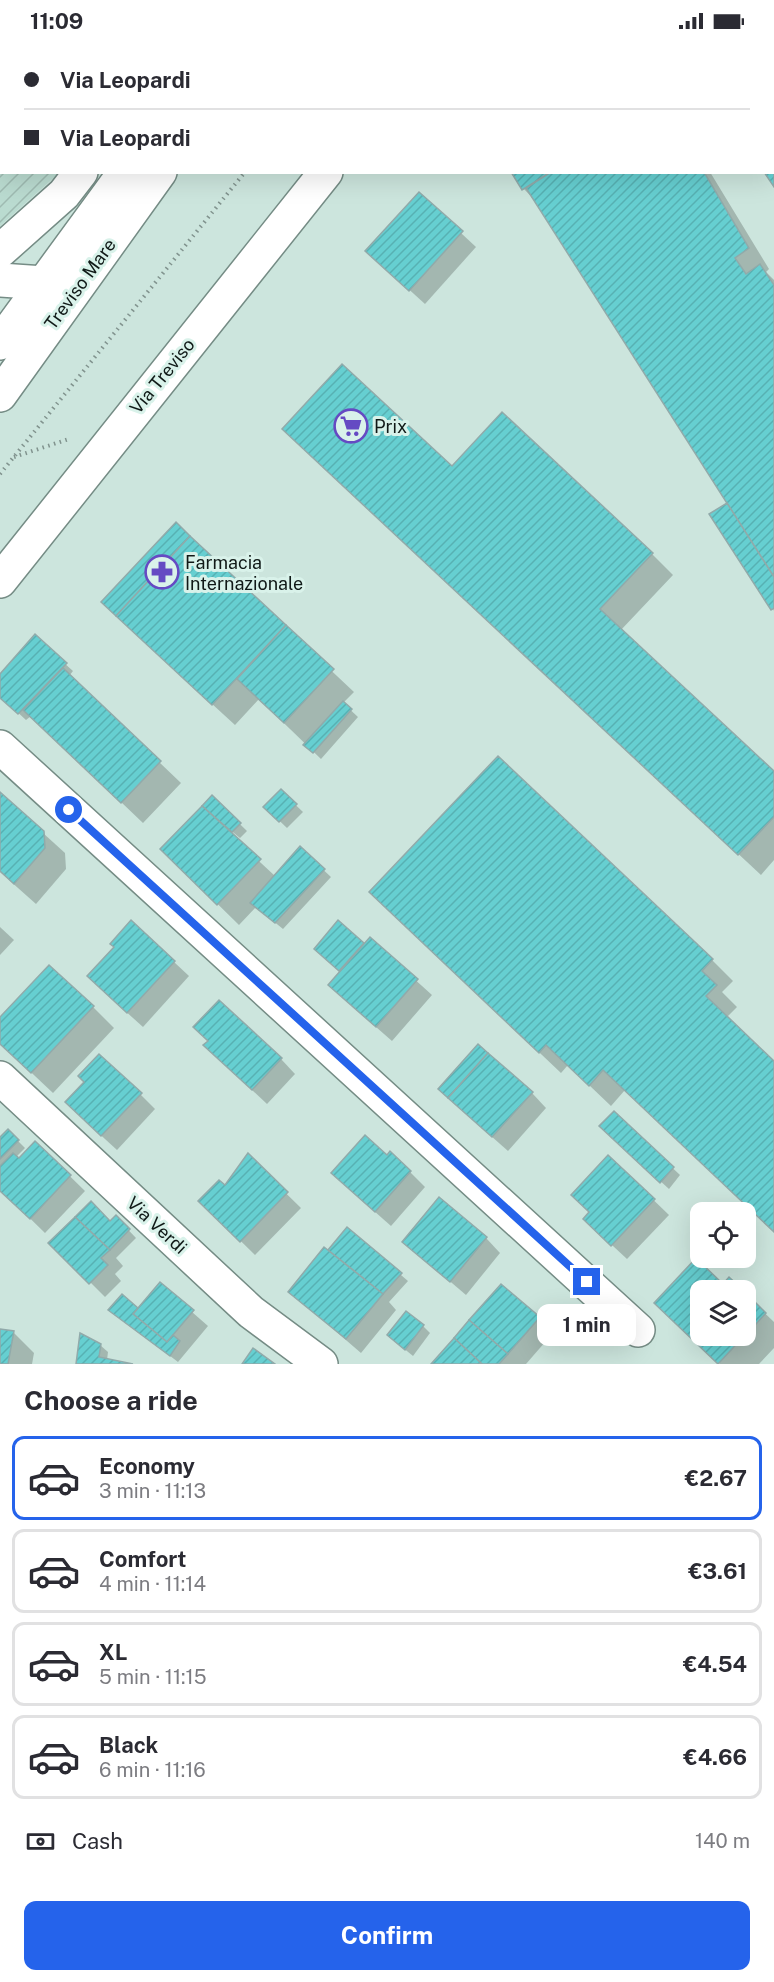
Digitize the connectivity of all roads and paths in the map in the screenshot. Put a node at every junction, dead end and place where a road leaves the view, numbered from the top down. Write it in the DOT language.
graph roads {
  1 [pos="79,174"];
  2 [pos="124,174"];
  3 [pos="159,174"];
  4 [pos="243,174"];
  5 [pos="324,174"];
  6 [pos="0,250"];
  7 [pos="0,280"];
  8 [pos="44,283"];
  9 [pos="0,343"];
  10 [pos="0,394"];
  11 [pos="0,474"];
  12 [pos="0,581"];
  13 [pos="0,747"];
  14 [pos="0,1078"];
  15 [pos="638,1330"];
  16 [pos="321,1364"];
  1 -- 6 [label="main road"];
  2 -- 8 [label="main road, Treviso Mare"];
  3 -- 10 [label="main road, Treviso Mare"];
  4 -- 11 [label="path"];
  5 -- 12 [label="main road, Via Treviso"];
  7 -- 8 [label="main road"];
  8 -- 9 [label="main road, Treviso Mare"];
  13 -- 15 [label="main road"];
  14 -- 16 [label="main road, Via Verdi"];
}
